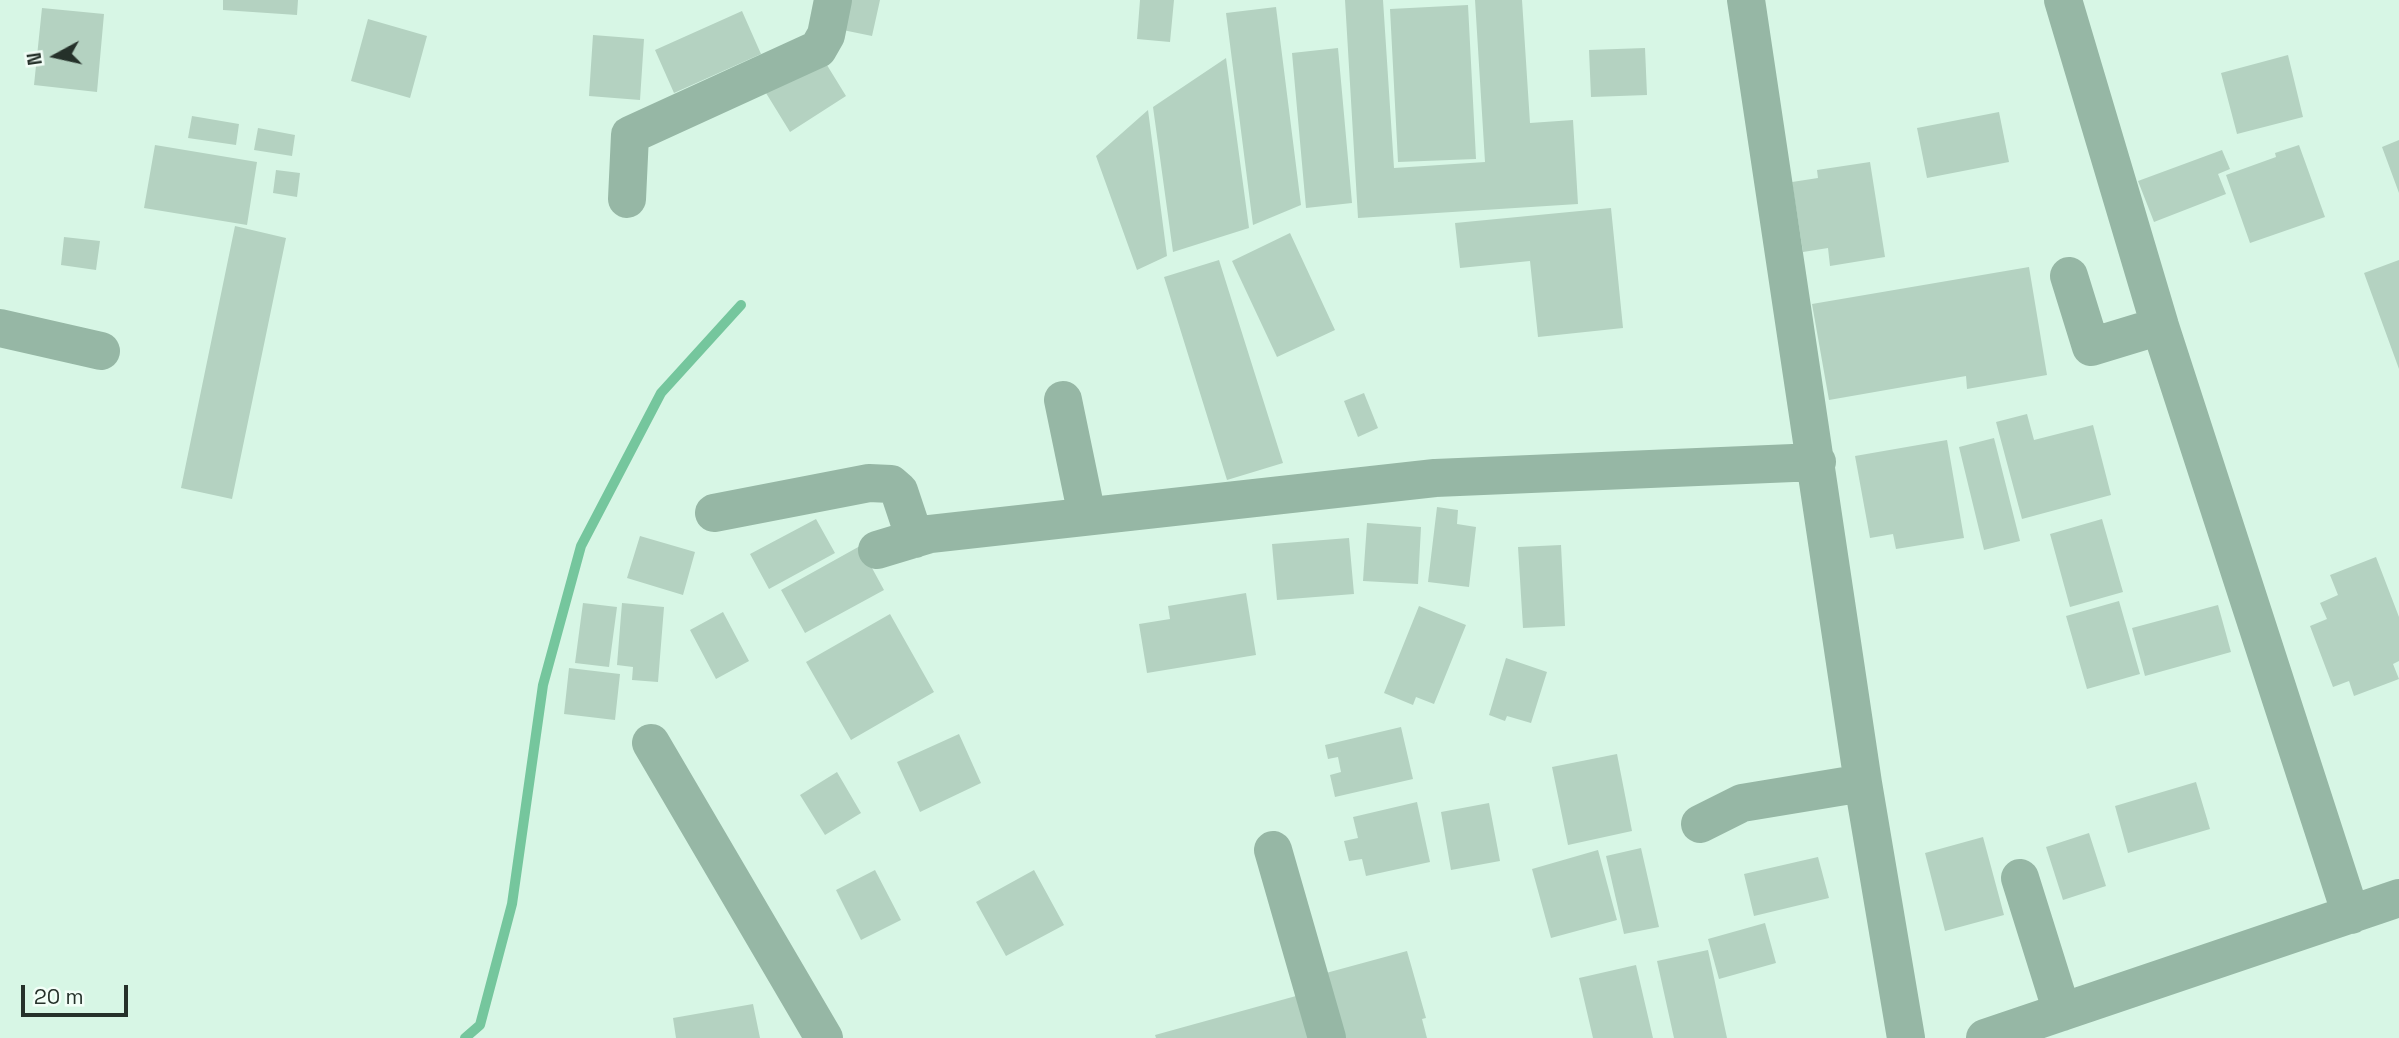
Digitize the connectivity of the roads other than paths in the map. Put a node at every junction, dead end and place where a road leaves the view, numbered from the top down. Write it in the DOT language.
graph roads {
  1 [pos="833,0"];
  2 [pos="1745,0"];
  3 [pos="2063,0"];
  4 [pos="627,199"];
  5 [pos="2069,276"];
  6 [pos="2160,326"];
  7 [pos="0,328"];
  8 [pos="101,351"];
  9 [pos="1063,400"];
  10 [pos="1817,462"];
  11 [pos="714,513"];
  12 [pos="1087,516"];
  13 [pos="915,538"];
  14 [pos="877,550"];
  15 [pos="651,743"];
  16 [pos="1863,783"];
  17 [pos="1700,824"];
  18 [pos="1273,850"];
  19 [pos="2020,878"];
  20 [pos="2399,898"];
  21 [pos="2351,915"];
  22 [pos="2062,1012"];
  23 [pos="824,1038"];
  24 [pos="1327,1038"];
  25 [pos="1906,1038"];
  26 [pos="1985,1038"];
  1 -- 4 [label="street"];
  2 -- 10 [label="street"];
  3 -- 6 [label="street"];
  5 -- 6 [label="street"];
  6 -- 21 [label="street"];
  7 -- 8 [label="street"];
  9 -- 12 [label="street"];
  10 -- 12 [label="street"];
  10 -- 16 [label="street"];
  11 -- 13 [label="street"];
  12 -- 13 [label="street"];
  13 -- 14 [label="street"];
  15 -- 23 [label="street"];
  16 -- 17 [label="street"];
  16 -- 25 [label="street"];
  18 -- 24 [label="street"];
  19 -- 22 [label="street"];
  20 -- 21 [label="street"];
  21 -- 22 [label="street"];
  22 -- 26 [label="street"];
}
